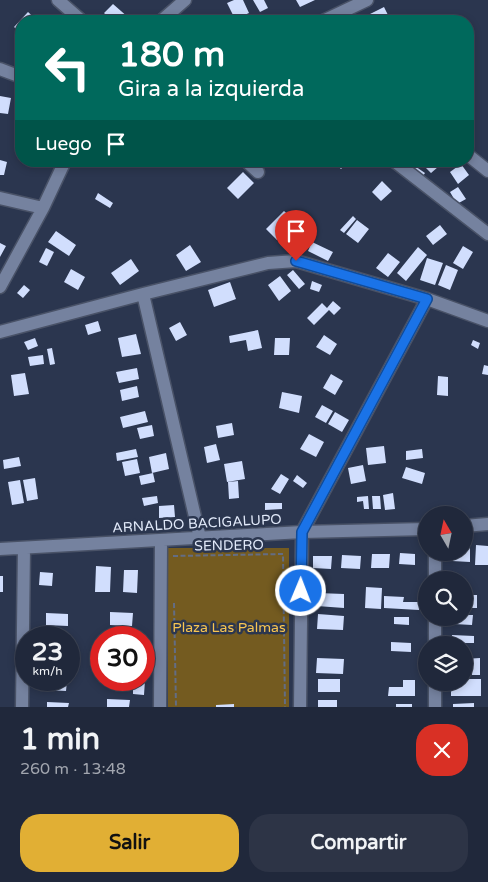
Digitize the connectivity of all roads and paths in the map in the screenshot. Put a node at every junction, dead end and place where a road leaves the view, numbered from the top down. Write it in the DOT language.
graph roads {
  1 [pos="58,0"];
  2 [pos="185,0"];
  3 [pos="368,0"];
  4 [pos="75,15"];
  5 [pos="168,15"];
  6 [pos="336,15"];
  7 [pos="0,69"];
  8 [pos="15,75"];
  9 [pos="474,160"];
  10 [pos="62,167"];
  11 [pos="253,167"];
  12 [pos="402,167"];
  13 [pos="258,172"];
  14 [pos="488,172"];
  15 [pos="0,198"];
  16 [pos="43,208"];
  17 [pos="488,234"];
  18 [pos="0,287"];
  19 [pos="143,294"];
  20 [pos="427,299"];
  21 [pos="488,321"];
  22 [pos="0,332"];
  23 [pos="488,524"];
  24 [pos="473,525"];
  25 [pos="418,529"];
  26 [pos="302,532"];
  27 [pos="200,538"];
  28 [pos="161,540"];
  29 [pos="24,548"];
  30 [pos="0,549"];
  31 [pos="173,556"];
  32 [pos="174,603"];
  33 [pos="435,691"];
  34 [pos="22,707"];
  35 [pos="160,707"];
  36 [pos="176,707"];
  37 [pos="285,707"];
  38 [pos="300,707"];
  39 [pos="435,707"];
  1 -- 4 [label="street"];
  2 -- 5 [label="street"];
  3 -- 6 [label="street"];
  7 -- 8 [label="street"];
  9 -- 14 [label="street"];
  10 -- 16 [label="street"];
  11 -- 13 [label="street"];
  12 -- 17 [label="street"];
  15 -- 16 [label="street"];
  16 -- 18 [label="street"];
  19 -- 20 [label="street"];
  19 -- 22 [label="street"];
  19 -- 27 [label="street"];
  20 -- 21 [label="street"];
  20 -- 26 [label="street"];
  23 -- 24 [label="street"];
  25 -- 26 [label="street, ARNALDO BACIGALUPO"];
  26 -- 27 [label="street, ARNALDO BACIGALUPO"];
  26 -- 38 [label="street"];
  27 -- 28 [label="street, ARNALDO BACIGALUPO"];
  28 -- 29 [label="street, ARNALDO BACIGALUPO"];
  28 -- 35 [label="street"];
  29 -- 30 [label="street, ARNALDO BACIGALUPO"];
  29 -- 34 [label="street"];
  31 -- 37 [label="path, SENDERO"];
  32 -- 36 [label="path"];
  33 -- 39 [label="street"];
}
